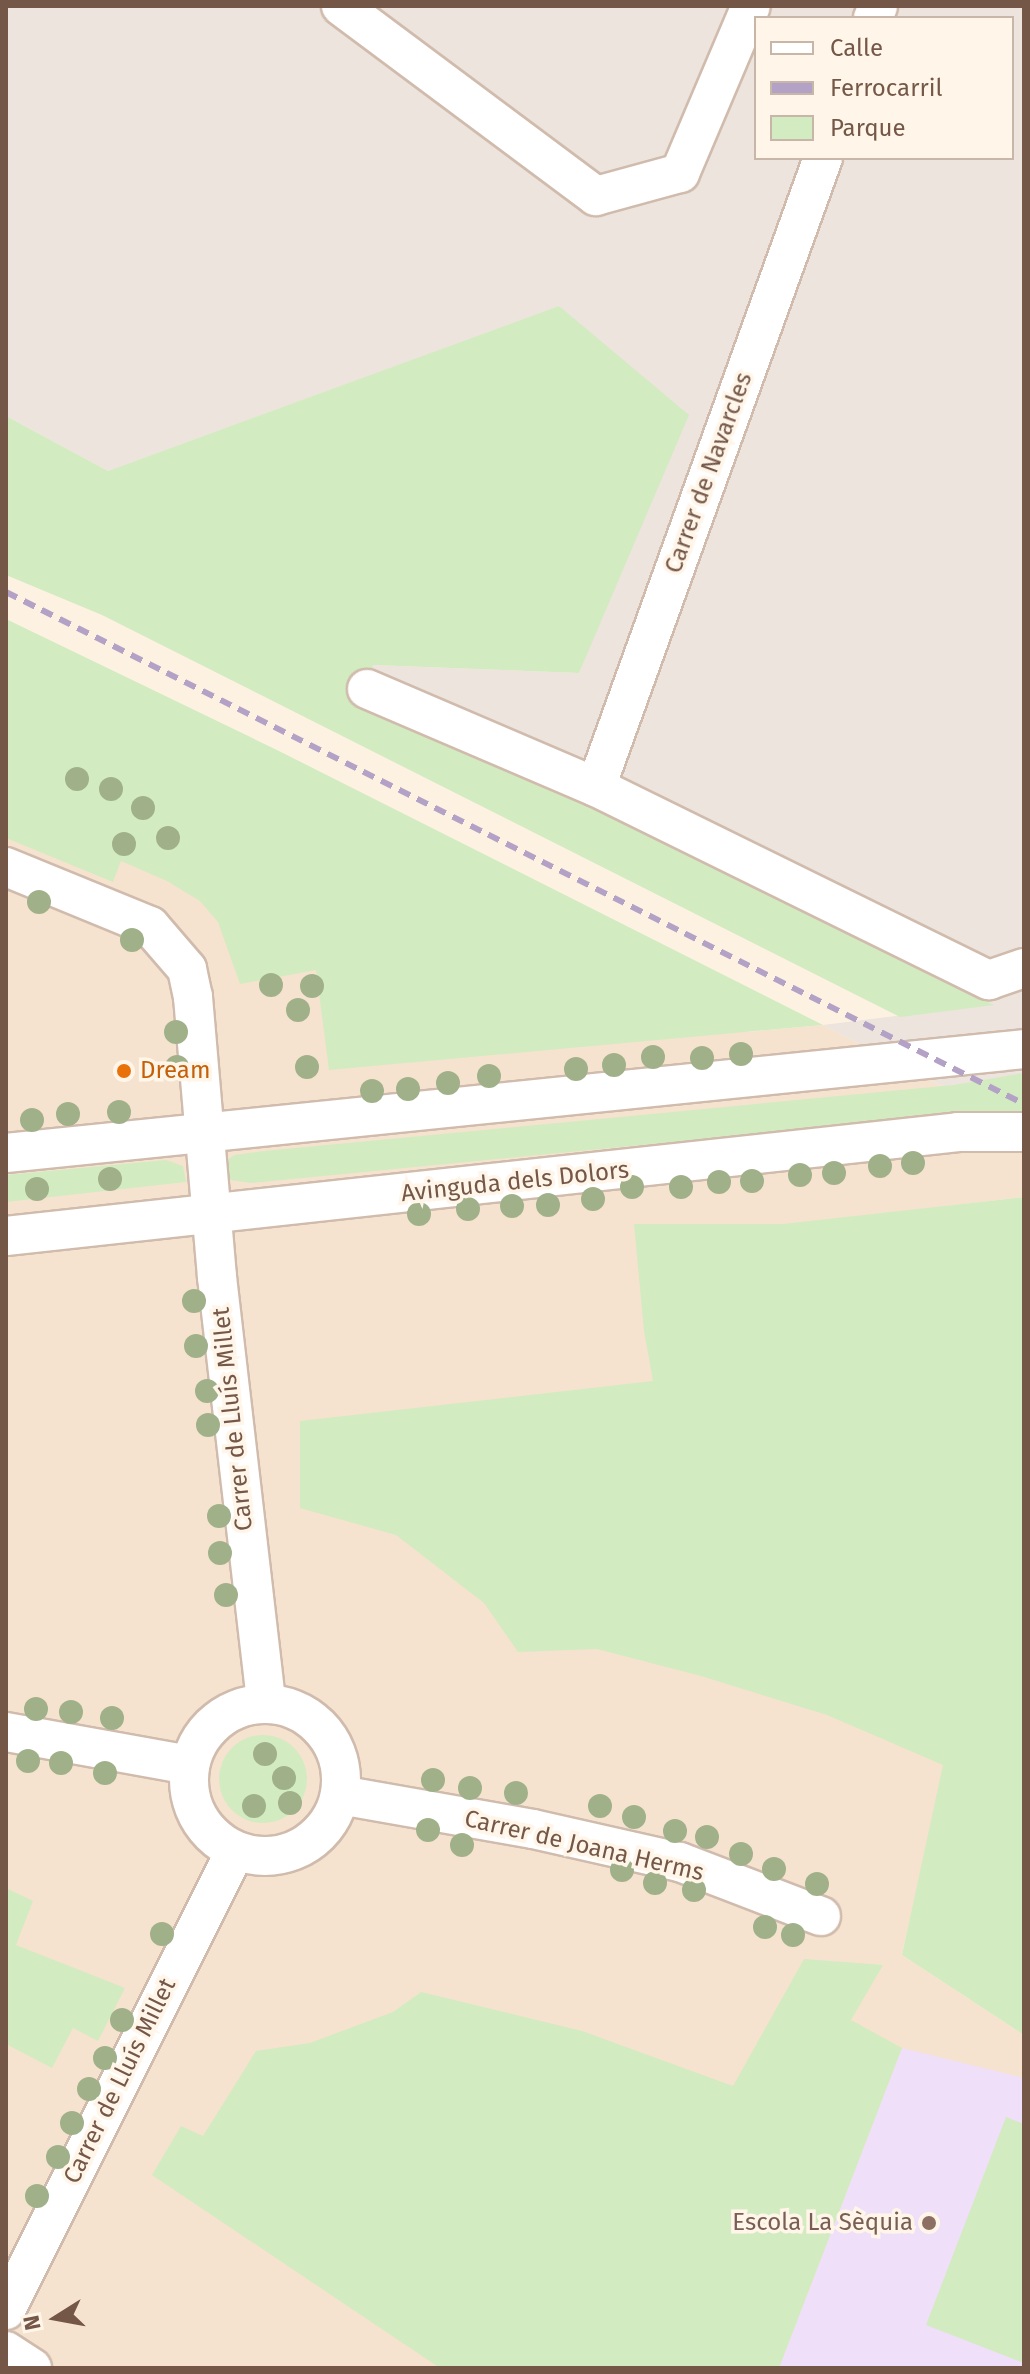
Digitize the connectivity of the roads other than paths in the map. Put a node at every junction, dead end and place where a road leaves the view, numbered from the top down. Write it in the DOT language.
graph roads {
  1 [pos="341,6"];
  2 [pos="751,6"];
  3 [pos="822,160"];
  4 [pos="367,689"];
  5 [pos="596,787"];
  6 [pos="6,867"];
  7 [pos="1024,968"];
  8 [pos="1024,1049"];
  9 [pos="1024,1132"];
  10 [pos="206,1135"];
  11 [pos="6,1153"];
  12 [pos="211,1216"];
  13 [pos="6,1236"];
  14 [pos="266,1703"];
  15 [pos="6,1732"];
  16 [pos="190,1765"];
  17 [pos="340,1795"];
  18 [pos="235,1851"];
  19 [pos="821,1916"];
  20 [pos="6,2310"];
  21 [pos="6,2351"];
  22 [pos="32,2368"];
  1 -- 2 [label="street"];
  3 -- 5 [label="street, Carrer de Navarcles"];
  4 -- 5 [label="street"];
  5 -- 7 [label="street"];
  6 -- 10 [label="street, Carrer de Lluís Millet"];
  8 -- 10 [label="street"];
  9 -- 12 [label="street, Avinguda dels Dolors"];
  10 -- 11 [label="street"];
  10 -- 12 [label="street, Carrer de Lluís Millet"];
  12 -- 13 [label="street, Avinguda dels Dolors"];
  12 -- 14 [label="street, Carrer de Lluís Millet"];
  14 -- 16 [label="street"];
  14 -- 17 [label="street"];
  15 -- 16 [label="street"];
  16 -- 18 [label="street"];
  17 -- 18 [label="street"];
  17 -- 19 [label="street, Carrer de Joana Herms"];
  18 -- 20 [label="street, Carrer de Lluís Millet"];
  21 -- 22 [label="street"];
}
